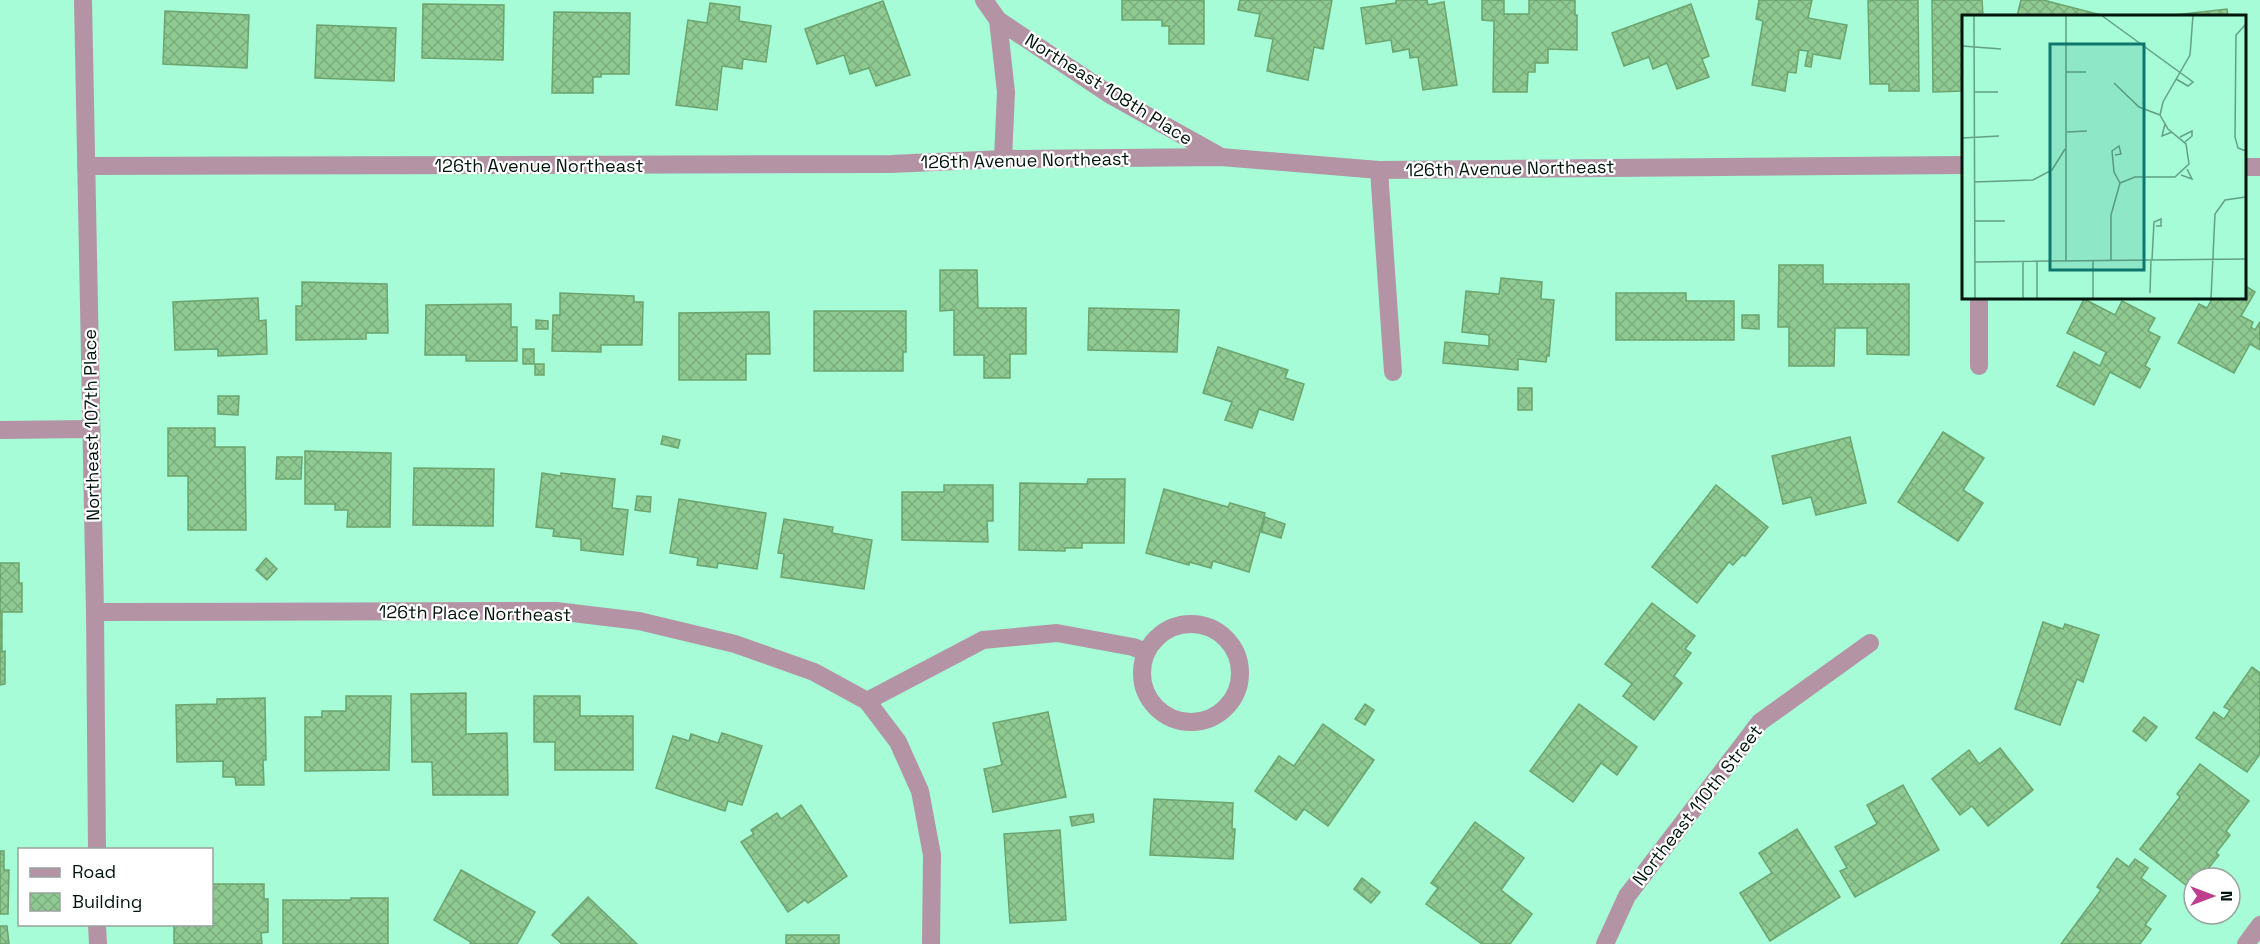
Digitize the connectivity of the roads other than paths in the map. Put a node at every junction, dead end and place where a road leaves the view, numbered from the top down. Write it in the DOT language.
graph roads {
  1 [pos="83,0"];
  2 [pos="984,0"];
  3 [pos="998,20"];
  4 [pos="1221,157"];
  5 [pos="1003,159"];
  6 [pos="1962,165"];
  7 [pos="86,166"];
  8 [pos="2245,166"];
  9 [pos="2260,167"];
  10 [pos="1379,170"];
  11 [pos="1979,298"];
  12 [pos="1979,366"];
  13 [pos="1392,372"];
  14 [pos="91,429"];
  15 [pos="0,430"];
  16 [pos="95,612"];
  17 [pos="1870,643"];
  18 [pos="1146,652"];
  19 [pos="867,701"];
  20 [pos="97,848"];
  21 [pos="2260,925"];
  22 [pos="98,926"];
  23 [pos="98,944"];
  24 [pos="931,944"];
  25 [pos="1605,944"];
  26 [pos="2246,944"];
  1 -- 7 [label="street, Northeast 107th Place"];
  2 -- 3 [label="street, Northeast 108th Place"];
  3 -- 4 [label="street, Northeast 108th Place"];
  3 -- 5 [label="street, Northeast 108th Place"];
  4 -- 5 [label="street, 126th Avenue Northeast"];
  4 -- 10 [label="street, 126th Avenue Northeast"];
  5 -- 7 [label="street, 126th Avenue Northeast"];
  6 -- 10 [label="street, 126th Avenue Northeast"];
  7 -- 14 [label="street, Northeast 107th Place"];
  8 -- 9 [label="street"];
  10 -- 13 [label="street"];
  11 -- 12 [label="street"];
  14 -- 15 [label="street"];
  14 -- 16 [label="street, Northeast 107th Place"];
  16 -- 19 [label="street, 126th Place Northeast"];
  16 -- 20 [label="street, Northeast 107th Place"];
  17 -- 25 [label="street, Northeast 110th Street"];
  18 -- 18 [label="street"];
  18 -- 19 [label="street"];
  19 -- 24 [label="street"];
  21 -- 26 [label="street"];
  22 -- 23 [label="street"];
}
